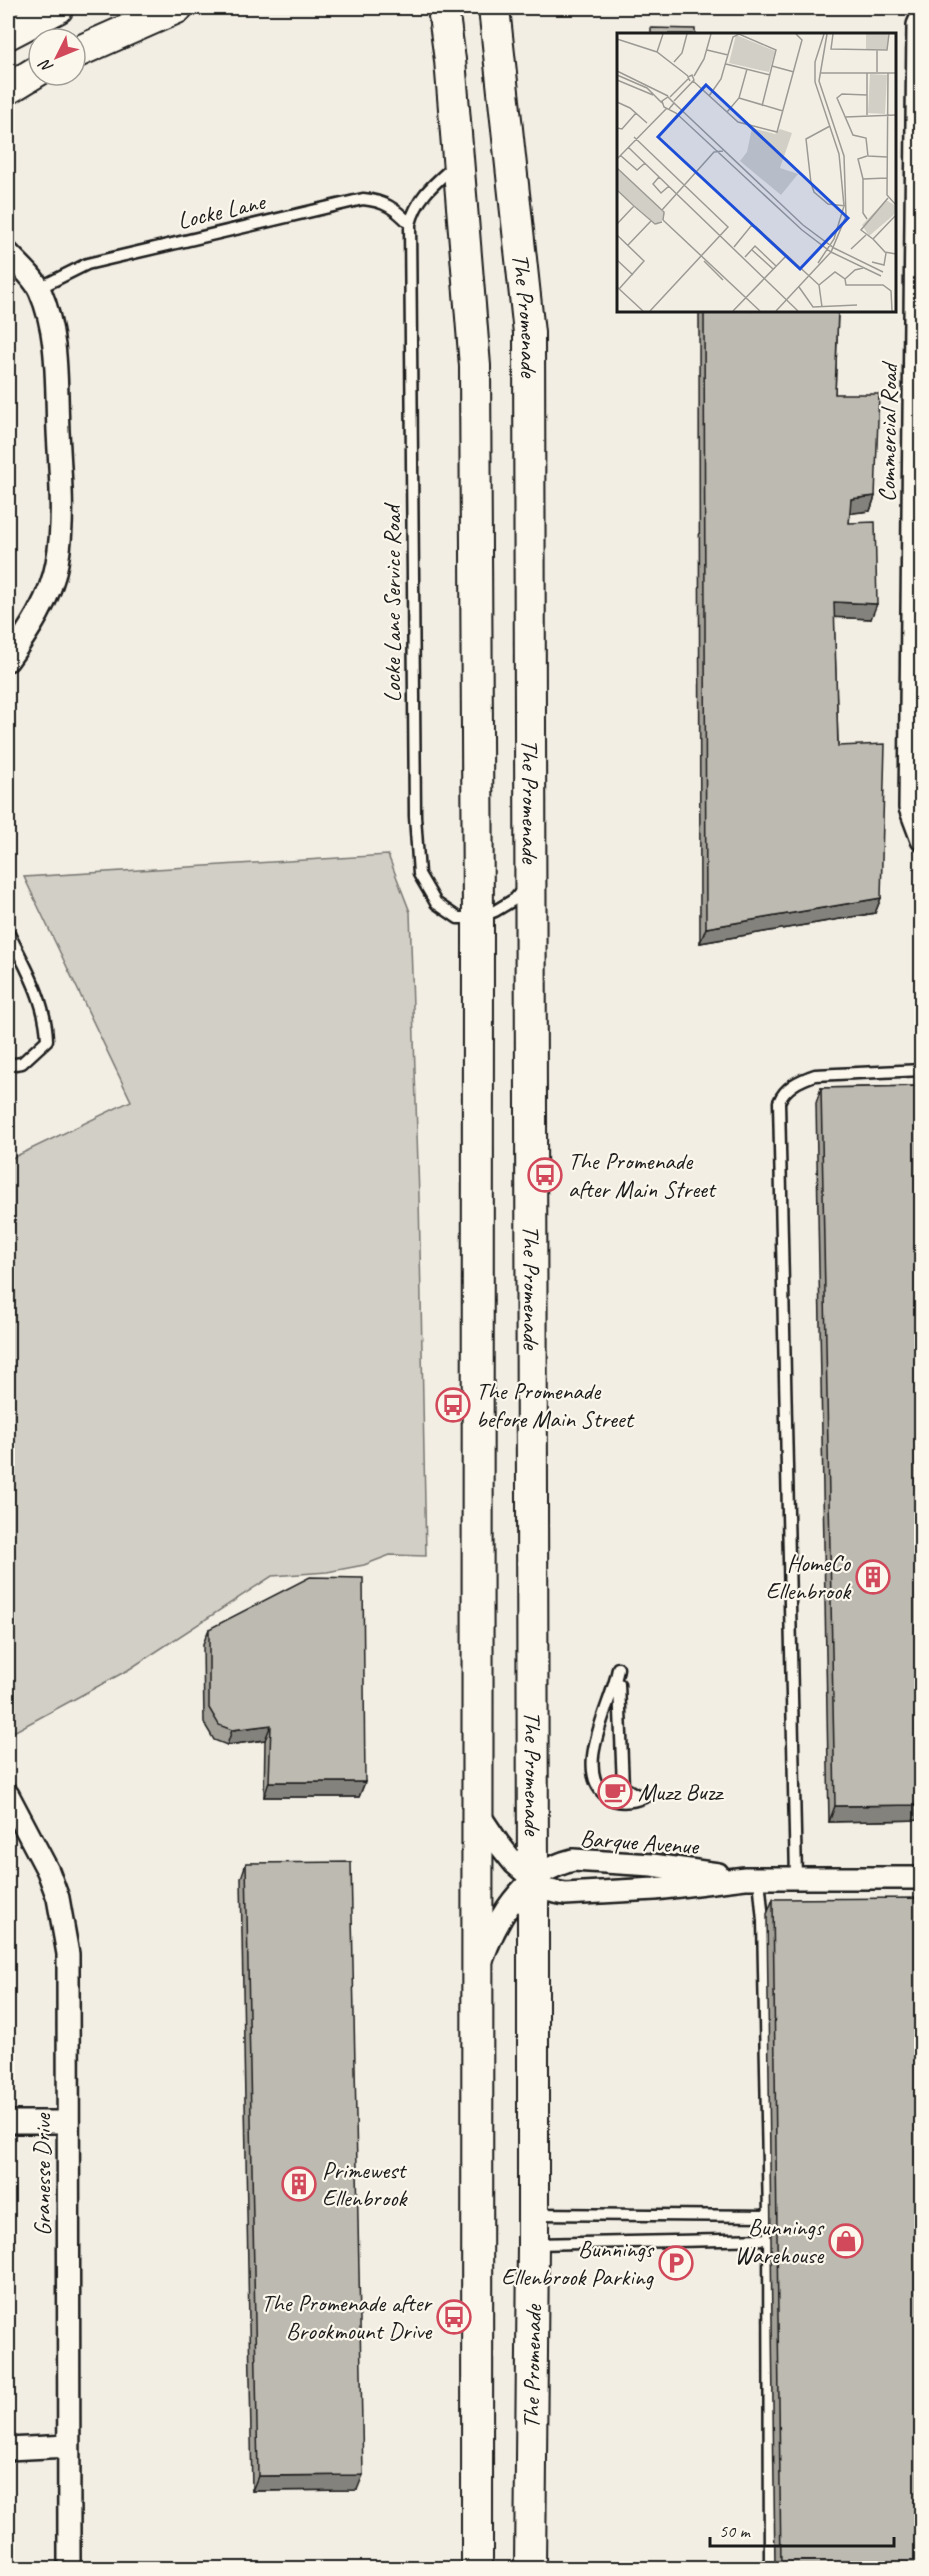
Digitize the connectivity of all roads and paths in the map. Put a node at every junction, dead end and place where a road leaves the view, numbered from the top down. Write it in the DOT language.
graph roads {
  1 [pos="58,8"];
  2 [pos="177,8"];
  3 [pos="442,8"];
  4 [pos="494,8"];
  5 [pos="918,18"];
  6 [pos="8,34"];
  7 [pos="87,48"];
  8 [pos="27,77"];
  9 [pos="8,89"];
  10 [pos="459,162"];
  11 [pos="410,224"];
  12 [pos="8,253"];
  13 [pos="919,257"];
  14 [pos="39,288"];
  15 [pos="8,660"];
  16 [pos="921,840"];
  17 [pos="530,881"];
  18 [pos="478,918"];
  19 [pos="8,932"];
  20 [pos="8,1065"];
  21 [pos="921,1070"];
  22 [pos="8,1795"];
  23 [pos="649,1795"];
  24 [pos="478,1813"];
  25 [pos="752,1878"];
  26 [pos="796,1878"];
  27 [pos="921,1878"];
  28 [pos="533,1880"];
  29 [pos="477,1974"];
  30 [pos="8,2122"];
  31 [pos="68,2122"];
  32 [pos="532,2214"];
  33 [pos="769,2216"];
  34 [pos="769,2239"];
  35 [pos="533,2244"];
  36 [pos="68,2446"];
  37 [pos="8,2448"];
  38 [pos="69,2568"];
  39 [pos="477,2568"];
  40 [pos="530,2568"];
  41 [pos="770,2568"];
  1 -- 6 [label="main road"];
  2 -- 7 [label="main road"];
  3 -- 10 [label="main road"];
  4 -- 17 [label="main road, The Promenade"];
  5 -- 13 [label="street, Commercial Road"];
  8 -- 9 [label="main road"];
  10 -- 11 [label="lane, Locke Lane Service Road"];
  10 -- 18 [label="main road"];
  11 -- 14 [label="lane, Locke Lane"];
  11 -- 18 [label="lane, Locke Lane Service Road"];
  12 -- 14 [label="street"];
  13 -- 16 [label="street, Commercial Road"];
  14 -- 15 [label="street"];
  17 -- 18 [label="lane"];
  17 -- 28 [label="main road, The Promenade"];
  18 -- 24 [label="main road"];
  19 -- 20 [label="lane"];
  21 -- 26 [label="lane"];
  22 -- 31 [label="street, Granesse Drive"];
  23 -- 23 [label="lane"];
  24 -- 28 [label="street, Barque Avenue"];
  24 -- 29 [label="main road"];
  25 -- 26 [label="street, Barque Avenue"];
  25 -- 28 [label="street, Barque Avenue"];
  25 -- 28 [label="street, Barque Avenue"];
  25 -- 33 [label="lane"];
  26 -- 27 [label="street, Barque Avenue"];
  28 -- 29 [label="street, Barque Avenue"];
  28 -- 32 [label="main road, The Promenade"];
  29 -- 39 [label="main road"];
  30 -- 31 [label="street"];
  31 -- 36 [label="street, Granesse Drive"];
  32 -- 33 [label="lane"];
  32 -- 35 [label="main road, The Promenade"];
  33 -- 34 [label="lane"];
  34 -- 35 [label="lane"];
  34 -- 41 [label="lane"];
  35 -- 40 [label="main road, The Promenade"];
  36 -- 37 [label="street"];
  36 -- 38 [label="street, Granesse Drive"];
}
